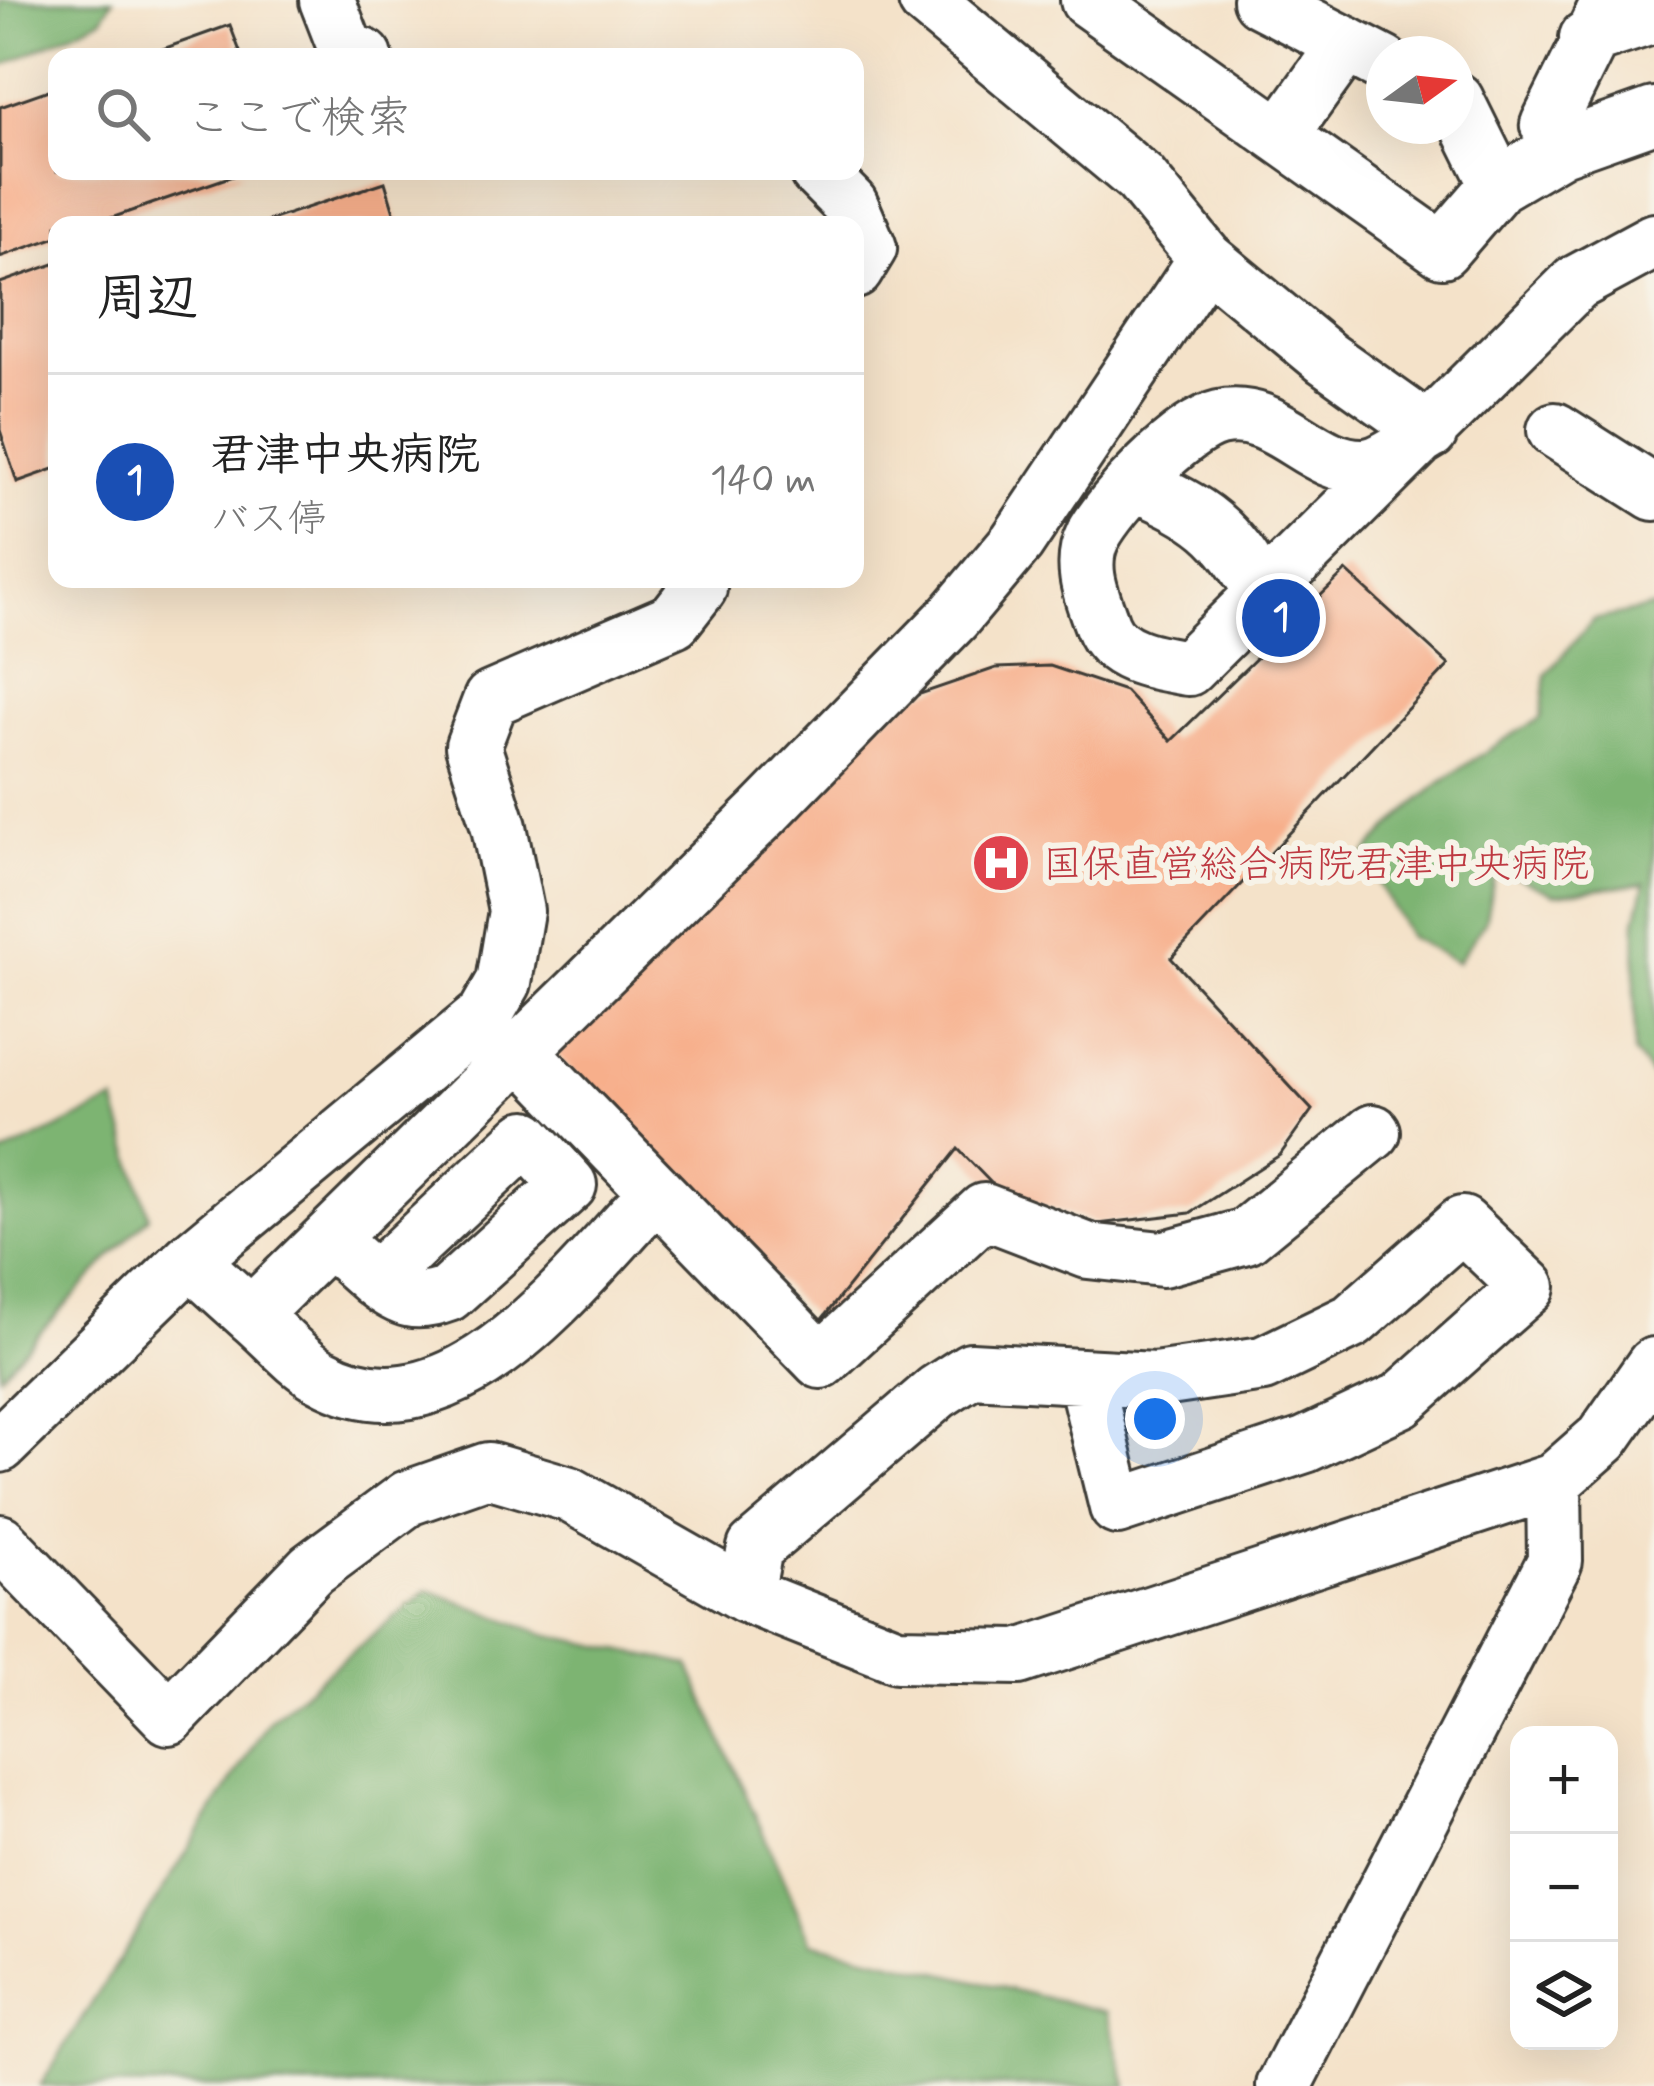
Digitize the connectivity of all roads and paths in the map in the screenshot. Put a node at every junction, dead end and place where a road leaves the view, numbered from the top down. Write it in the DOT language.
graph roads {
  1 [pos="327,0"];
  2 [pos="926,0"];
  3 [pos="1088,0"];
  4 [pos="1260,0"];
  5 [pos="1654,16"];
  6 [pos="1599,19"];
  7 [pos="346,48"];
  8 [pos="1365,54"];
  9 [pos="1654,115"];
  10 [pos="1281,135"];
  11 [pos="1474,136"];
  12 [pos="1562,148"];
  13 [pos="826,180"];
  14 [pos="1498,185"];
  15 [pos="855,216"];
  16 [pos="1654,241"];
  17 [pos="1206,259"];
  18 [pos="1555,430"];
  19 [pos="1430,432"];
  20 [pos="1137,484"];
  21 [pos="1652,490"];
  22 [pos="699,588"];
  23 [pos="1262,593"];
  24 [pos="520,1051"];
  25 [pos="1373,1132"];
  26 [pos="658,1192"];
  27 [pos="328,1239"];
  28 [pos="190,1260"];
  29 [pos="375,1280"];
  30 [pos="251,1315"];
  31 [pos="1263,1364"];
  32 [pos="1654,1365"];
  33 [pos="1085,1377"];
  34 [pos="0,1445"];
  35 [pos="1305,1445"];
  36 [pos="1554,1481"];
  37 [pos="0,1542"];
  38 [pos="746,1595"];
  39 [pos="1284,2086"];
  1 -- 7 [label="street"];
  2 -- 17 [label="street"];
  3 -- 10 [label="street"];
  4 -- 8 [label="street"];
  5 -- 6 [label="street"];
  6 -- 12 [label="street"];
  8 -- 10 [label="street"];
  9 -- 12 [label="street"];
  10 -- 14 [label="street"];
  11 -- 14 [label="street"];
  12 -- 14 [label="street"];
  13 -- 15 [label="street"];
  16 -- 19 [label="street"];
  17 -- 19 [label="street"];
  17 -- 24 [label="street"];
  18 -- 21 [label="street"];
  19 -- 20 [label="street"];
  19 -- 23 [label="street"];
  20 -- 23 [label="street"];
  20 -- 23 [label="street"];
  22 -- 28 [label="street"];
  24 -- 26 [label="street"];
  24 -- 27 [label="street"];
  25 -- 26 [label="street"];
  26 -- 30 [label="street"];
  27 -- 29 [label="street"];
  27 -- 30 [label="street"];
  28 -- 30 [label="street"];
  28 -- 34 [label="street"];
  31 -- 33 [label="street"];
  31 -- 35 [label="street"];
  31 -- 35 [label="street"];
  32 -- 36 [label="street"];
  33 -- 35 [label="street"];
  33 -- 38 [label="street"];
  36 -- 38 [label="street"];
  36 -- 39 [label="street"];
  37 -- 38 [label="street"];
}
